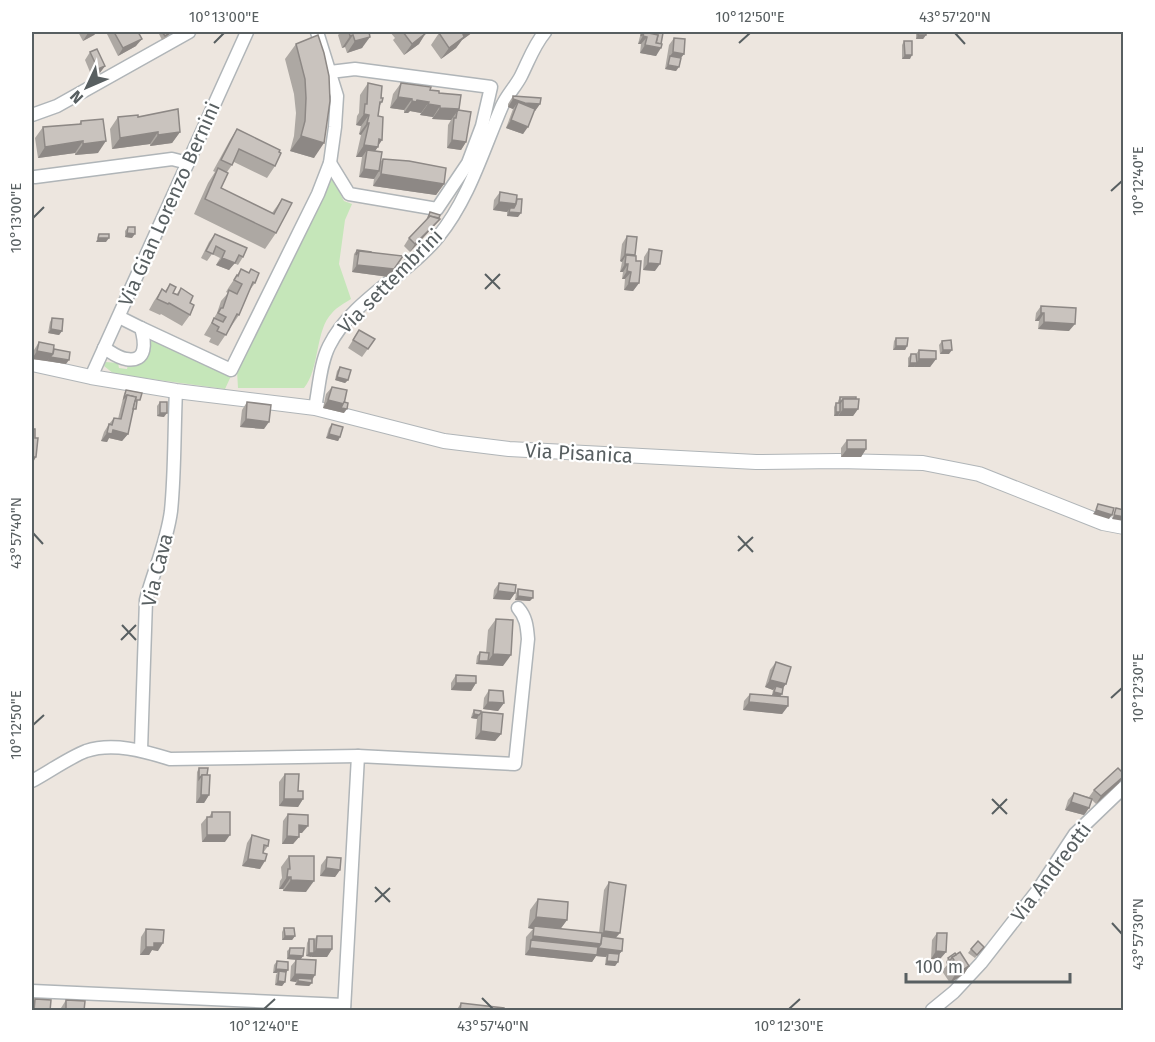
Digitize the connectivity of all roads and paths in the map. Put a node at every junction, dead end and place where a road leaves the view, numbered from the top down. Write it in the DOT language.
graph roads {
  1 [pos="189,32"];
  2 [pos="247,32"];
  3 [pos="317,32"];
  4 [pos="545,32"];
  5 [pos="330,72"];
  6 [pos="32,115"];
  7 [pos="330,163"];
  8 [pos="188,164"];
  9 [pos="35,177"];
  10 [pos="119,317"];
  11 [pos="141,328"];
  12 [pos="104,348"];
  13 [pos="32,364"];
  14 [pos="92,377"];
  15 [pos="176,391"];
  16 [pos="315,408"];
  17 [pos="1124,527"];
  18 [pos="518,608"];
  19 [pos="141,750"];
  20 [pos="358,756"];
  21 [pos="32,781"];
  22 [pos="1124,788"];
  23 [pos="32,991"];
  24 [pos="344,1008"];
  25 [pos="932,1011"];
  1 -- 6 [label="street"];
  2 -- 8 [label="street, Via Gian Lorenzo Bernini"];
  3 -- 5 [label="street"];
  4 -- 16 [label="street, Via settembrini"];
  5 -- 7 [label="street"];
  5 -- 7 [label="street"];
  7 -- 11 [label="street"];
  8 -- 9 [label="street"];
  8 -- 10 [label="street, Via Gian Lorenzo Bernini"];
  10 -- 11 [label="street"];
  10 -- 12 [label="street, Via Gian Lorenzo Bernini"];
  11 -- 12 [label="street"];
  12 -- 14 [label="street, Via Gian Lorenzo Bernini"];
  13 -- 14 [label="street, Via Pisanica"];
  14 -- 15 [label="street, Via Pisanica"];
  15 -- 16 [label="street, Via Pisanica"];
  15 -- 19 [label="street, Via Cava"];
  16 -- 17 [label="street, Via Pisanica"];
  18 -- 20 [label="street"];
  19 -- 20 [label="street"];
  19 -- 21 [label="street"];
  20 -- 24 [label="street"];
  22 -- 25 [label="street, Via Andreotti"];
  23 -- 24 [label="street"];
}
